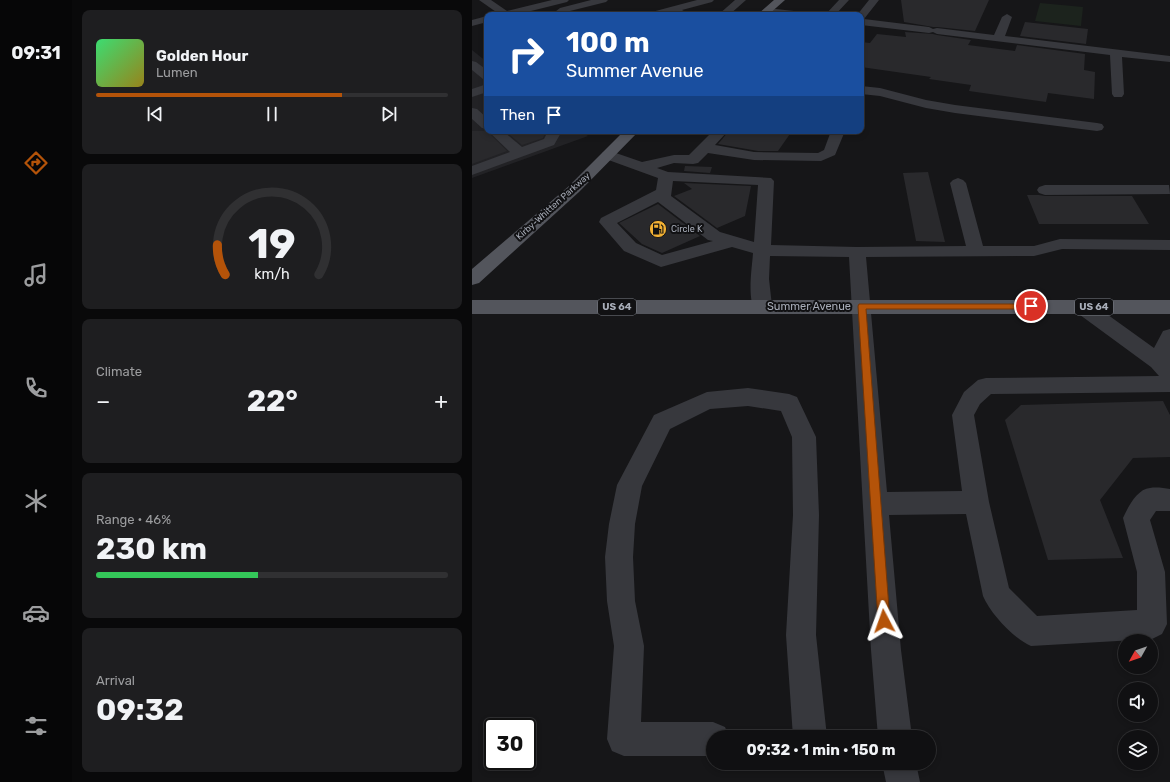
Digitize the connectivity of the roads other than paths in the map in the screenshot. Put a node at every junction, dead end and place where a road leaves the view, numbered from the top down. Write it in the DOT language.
graph roads {
  1 [pos="484,0"];
  2 [pos="564,0"];
  3 [pos="603,0"];
  4 [pos="709,0"];
  5 [pos="741,0"];
  6 [pos="780,0"];
  7 [pos="844,0"];
  8 [pos="874,0"];
  9 [pos="673,9"];
  10 [pos="501,12"];
  11 [pos="517,12"];
  12 [pos="560,12"];
  13 [pos="662,12"];
  14 [pos="680,12"];
  15 [pos="727,12"];
  16 [pos="766,12"];
  17 [pos="833,12"];
  18 [pos="864,13"];
  19 [pos="1008,17"];
  20 [pos="484,20"];
  21 [pos="864,22"];
  22 [pos="472,23"];
  23 [pos="998,39"];
  24 [pos="1116,54"];
  25 [pos="1170,59"];
  26 [pos="472,64"];
  27 [pos="484,74"];
  28 [pos="484,89"];
  29 [pos="864,90"];
  30 [pos="472,93"];
  31 [pos="1118,94"];
  32 [pos="472,112"];
  33 [pos="484,122"];
  34 [pos="1097,128"];
  35 [pos="498,134"];
  36 [pos="553,134"];
  37 [pos="629,134"];
  38 [pos="718,134"];
  39 [pos="837,134"];
  40 [pos="705,148"];
  41 [pos="520,153"];
  42 [pos="472,155"];
  43 [pos="608,155"];
  44 [pos="641,167"];
  45 [pos="478,168"];
  46 [pos="1159,176"];
  47 [pos="958,183"];
  48 [pos="665,184"];
  49 [pos="1045,190"];
  50 [pos="1170,191"];
  51 [pos="728,242"];
  52 [pos="1170,245"];
  53 [pos="762,250"];
  54 [pos="976,251"];
  55 [pos="857,252"];
  56 [pos="472,278"];
  57 [pos="762,306"];
  58 [pos="862,306"];
  59 [pos="1083,307"];
  60 [pos="1170,307"];
  61 [pos="472,308"];
  62 [pos="1170,336"];
  63 [pos="1164,368"];
  64 [pos="1170,384"];
  65 [pos="1170,500"];
  66 [pos="976,502"];
  67 [pos="876,504"];
  68 [pos="809,730"];
  69 [pos="894,730"];
  70 [pos="706,739"];
  71 [pos="900,770"];
  72 [pos="903,782"];
  1 -- 10 [label="street"];
  2 -- 11 [label="street"];
  3 -- 12 [label="street"];
  4 -- 9 [label="street"];
  5 -- 15 [label="street"];
  6 -- 16 [label="main road"];
  7 -- 17 [label="street"];
  8 -- 18 [label="street"];
  9 -- 13 [label="street"];
  9 -- 14 [label="street"];
  19 -- 23 [label="street"];
  20 -- 22 [label="street"];
  21 -- 23 [label="street"];
  23 -- 24 [label="street"];
  24 -- 25 [label="street"];
  24 -- 31 [label="street"];
  26 -- 27 [label="street"];
  28 -- 30 [label="street"];
  29 -- 34 [label="street"];
  32 -- 33 [label="street"];
  35 -- 41 [label="street"];
  36 -- 41 [label="street"];
  37 -- 43 [label="main road, Kirby-Whitten Parkway"];
  38 -- 40 [label="street"];
  39 -- 40 [label="street"];
  40 -- 44 [label="street"];
  41 -- 45 [label="street"];
  42 -- 45 [label="street"];
  43 -- 44 [label="street"];
  43 -- 56 [label="main road, Kirby-Whitten Parkway"];
  44 -- 48 [label="street"];
  46 -- 50 [label="street"];
  47 -- 54 [label="street"];
  48 -- 51 [label="street"];
  48 -- 51 [label="street"];
  48 -- 53 [label="street"];
  49 -- 50 [label="street"];
  51 -- 53 [label="street"];
  52 -- 54 [label="street"];
  53 -- 55 [label="street"];
  53 -- 57 [label="street"];
  54 -- 55 [label="street"];
  55 -- 58 [label="street"];
  57 -- 58 [label="main road, Summer Avenue / US 64"];
  57 -- 61 [label="main road, Summer Avenue / US 64"];
  58 -- 59 [label="main road, Summer Avenue / US 64"];
  58 -- 67 [label="street"];
  59 -- 60 [label="main road, Summer Avenue / US 64"];
  59 -- 63 [label="street"];
  62 -- 63 [label="street"];
  64 -- 66 [label="street"];
  65 -- 66 [label="street"];
  66 -- 67 [label="street"];
  67 -- 69 [label="street"];
  68 -- 70 [label="street"];
  71 -- 72 [label="street"];
}
